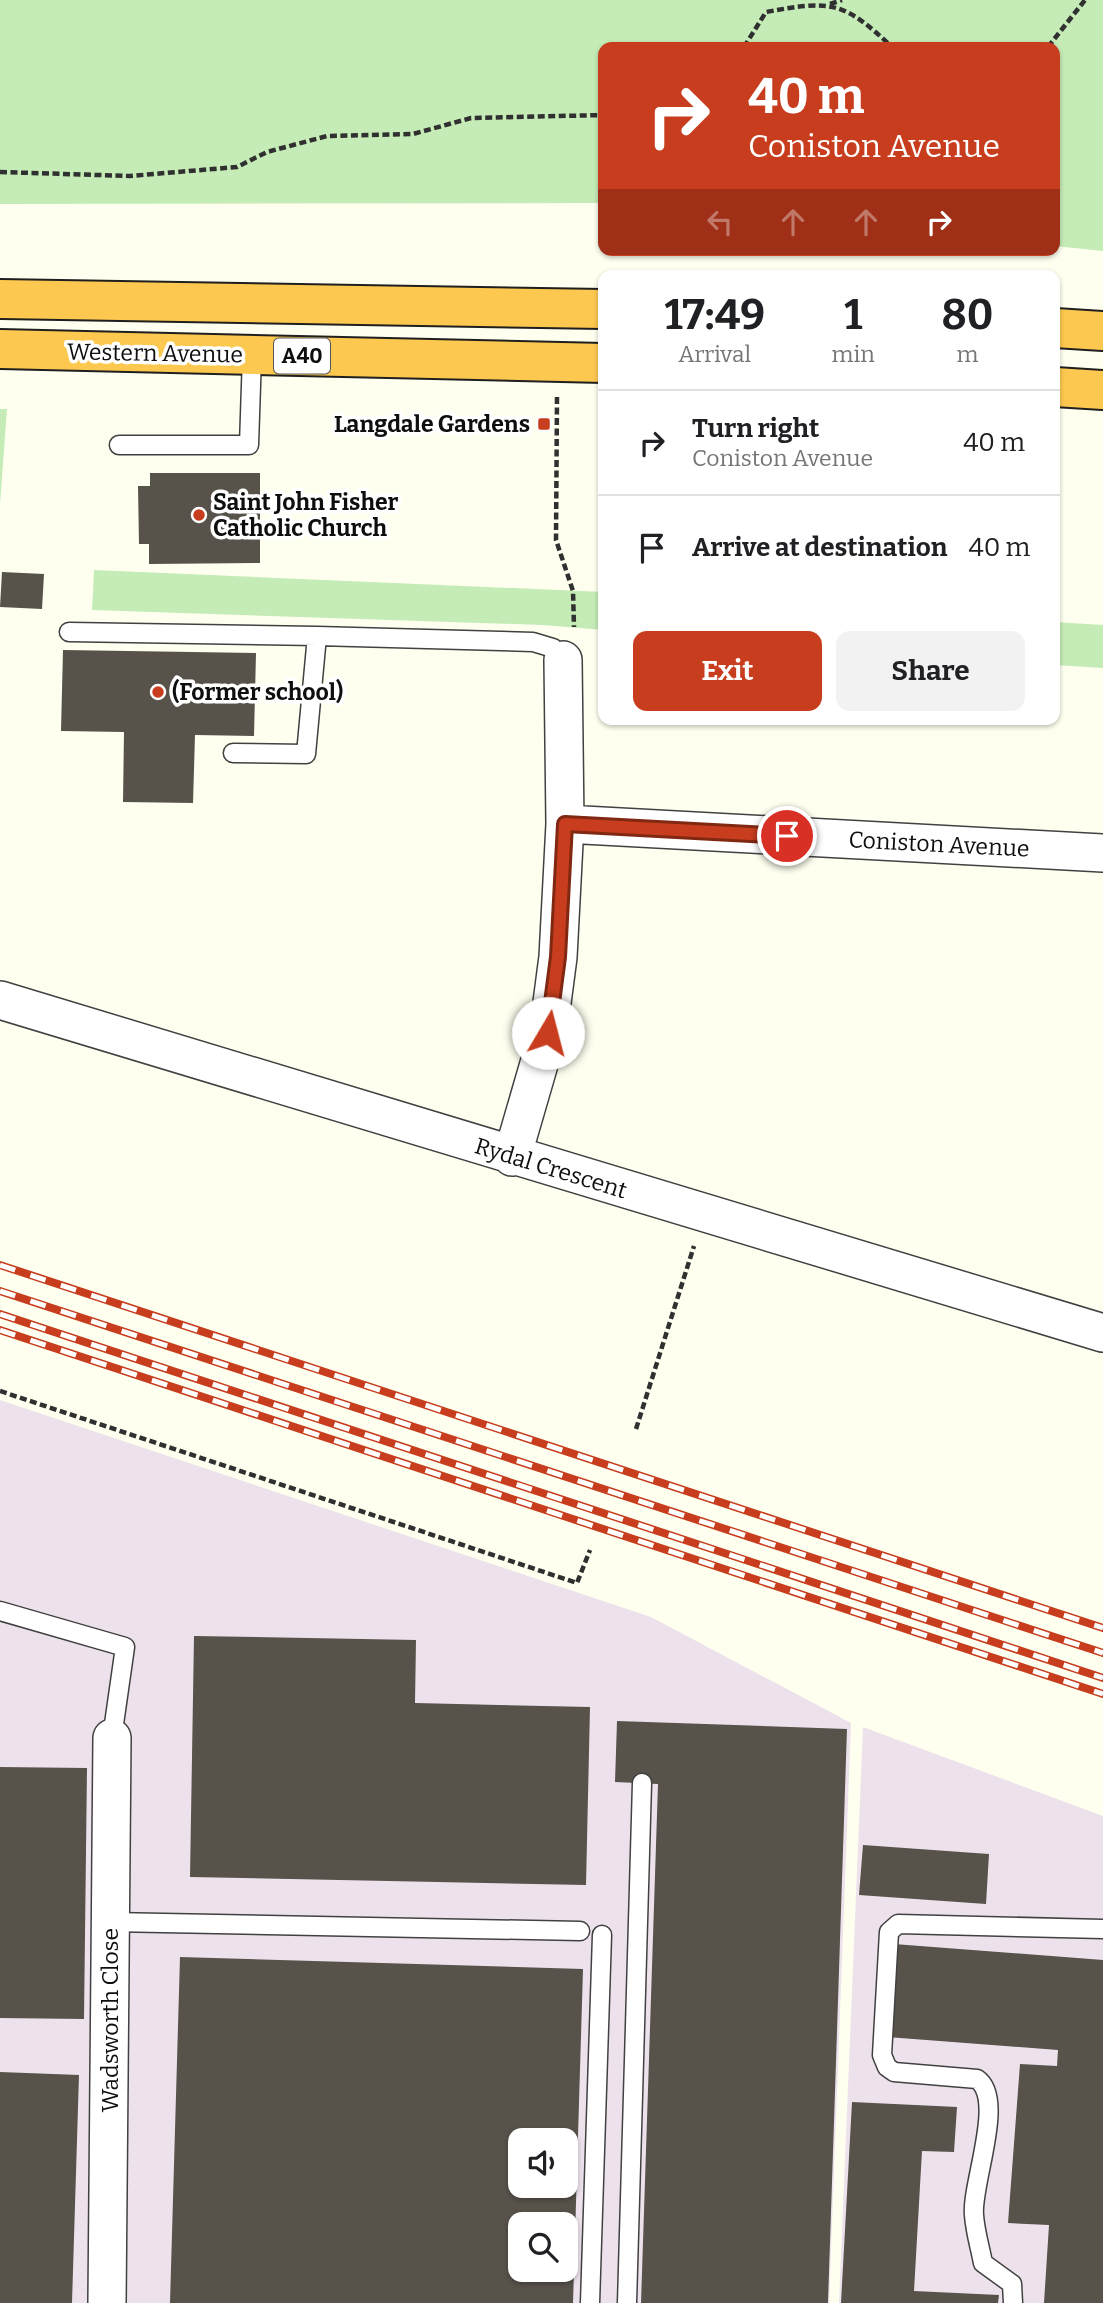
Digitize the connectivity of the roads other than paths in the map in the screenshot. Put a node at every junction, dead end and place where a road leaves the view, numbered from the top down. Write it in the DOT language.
graph roads {
  1 [pos="0,299"];
  2 [pos="598,309"];
  3 [pos="1060,328"];
  4 [pos="1103,331"];
  5 [pos="0,349"];
  6 [pos="252,355"];
  7 [pos="598,363"];
  8 [pos="1060,387"];
  9 [pos="1103,390"];
  10 [pos="119,445"];
  11 [pos="69,632"];
  12 [pos="317,636"];
  13 [pos="563,660"];
  14 [pos="233,753"];
  15 [pos="565,824"];
  16 [pos="1103,853"];
  17 [pos="0,1000"];
  18 [pos="512,1157"];
  19 [pos="1103,1333"];
  20 [pos="0,1611"];
  21 [pos="112,1738"];
  22 [pos="642,1783"];
  23 [pos="110,1922"];
  24 [pos="1103,1929"];
  25 [pos="580,1931"];
  26 [pos="602,1935"];
  27 [pos="107,2303"];
  28 [pos="590,2303"];
  29 [pos="627,2303"];
  30 [pos="1013,2303"];
  1 -- 2 [label="highway, A40"];
  3 -- 4 [label="highway"];
  5 -- 6 [label="highway, Western Avenue / A40"];
  6 -- 7 [label="highway, Western Avenue / A40"];
  6 -- 10 [label="lane"];
  8 -- 9 [label="highway"];
  11 -- 12 [label="lane"];
  12 -- 13 [label="lane"];
  12 -- 14 [label="lane"];
  13 -- 15 [label="street"];
  15 -- 16 [label="street, Coniston Avenue"];
  15 -- 18 [label="street"];
  17 -- 18 [label="street, Rydal Crescent"];
  18 -- 19 [label="street, Rydal Crescent"];
  20 -- 21 [label="lane"];
  21 -- 23 [label="street, Wadsworth Close"];
  22 -- 29 [label="lane"];
  23 -- 25 [label="lane"];
  23 -- 27 [label="street, Wadsworth Close"];
  24 -- 30 [label="lane"];
  26 -- 28 [label="lane"];
}
